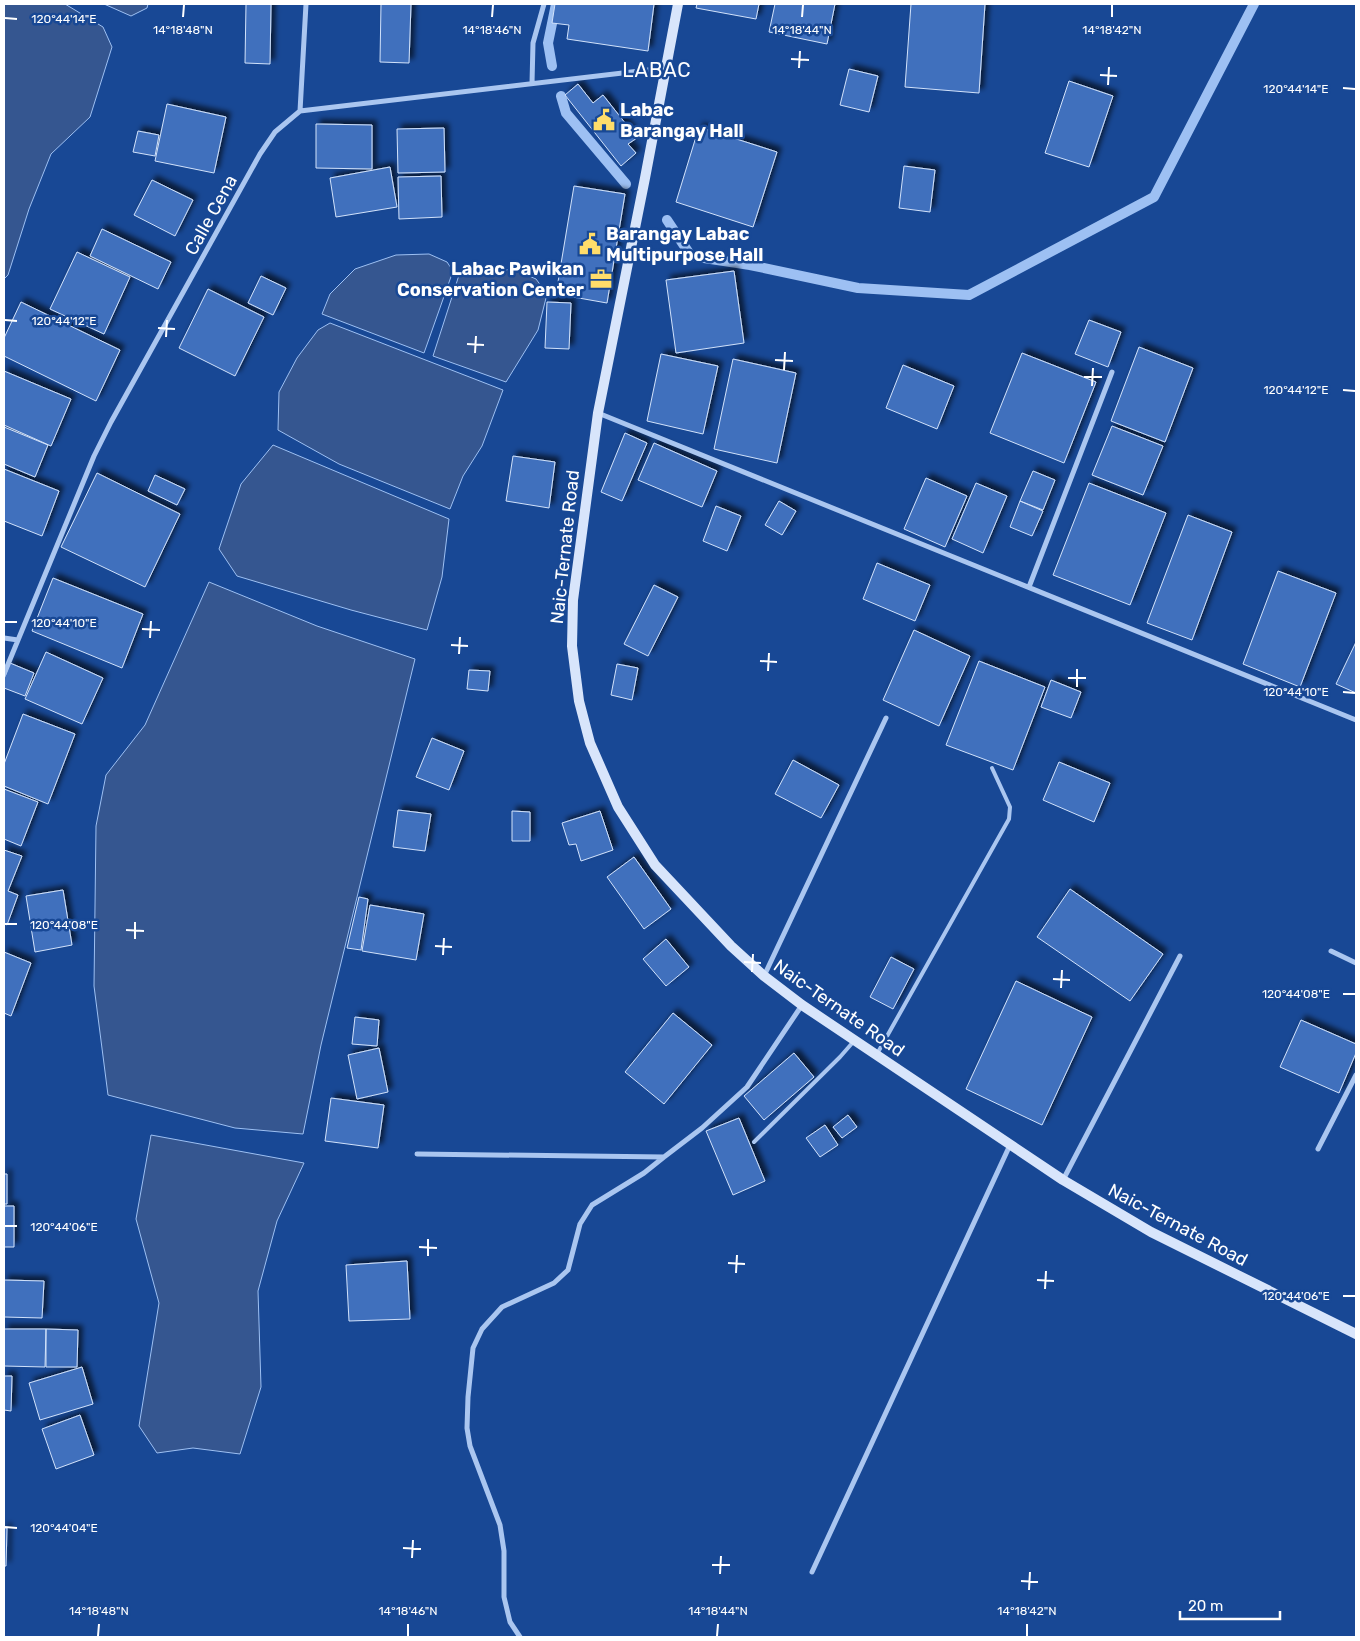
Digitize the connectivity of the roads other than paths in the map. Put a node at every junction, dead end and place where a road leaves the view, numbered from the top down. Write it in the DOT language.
graph roads {
  1 [pos="306,4"];
  2 [pos="544,4"];
  3 [pos="678,4"];
  4 [pos="665,68"];
  5 [pos="532,83"];
  6 [pos="300,111"];
  7 [pos="1112,372"];
  8 [pos="598,413"];
  9 [pos="1029,587"];
  10 [pos="4,638"];
  11 [pos="18,640"];
  12 [pos="4,674"];
  13 [pos="886,718"];
  14 [pos="1356,720"];
  15 [pos="992,768"];
  16 [pos="1331,951"];
  17 [pos="1180,956"];
  18 [pos="1356,963"];
  19 [pos="764,976"];
  20 [pos="802,1005"];
  21 [pos="854,1041"];
  22 [pos="876,1056"];
  23 [pos="1356,1075"];
  24 [pos="754,1142"];
  25 [pos="1010,1145"];
  26 [pos="1318,1149"];
  27 [pos="417,1154"];
  28 [pos="664,1157"];
  29 [pos="1063,1180"];
  30 [pos="1356,1334"];
  31 [pos="812,1572"];
  32 [pos="520,1637"];
  1 -- 6 [label="street"];
  2 -- 5 [label="street"];
  3 -- 4 [label="main road, Naic-Ternate Road"];
  4 -- 5 [label="street"];
  4 -- 8 [label="main road, Naic-Ternate Road"];
  5 -- 6 [label="street"];
  6 -- 11 [label="street, Calle Cena"];
  7 -- 9 [label="street"];
  8 -- 9 [label="street"];
  8 -- 19 [label="main road, Naic-Ternate Road"];
  9 -- 14 [label="street"];
  10 -- 11 [label="street"];
  11 -- 12 [label="street, Calle Cena"];
  13 -- 19 [label="street"];
  15 -- 22 [label="lane"];
  16 -- 18 [label="street"];
  17 -- 29 [label="street"];
  19 -- 20 [label="main road, Naic-Ternate Road"];
  20 -- 21 [label="main road, Naic-Ternate Road"];
  20 -- 28 [label="street"];
  21 -- 22 [label="main road, Naic-Ternate Road"];
  21 -- 24 [label="lane"];
  22 -- 25 [label="main road, Naic-Ternate Road"];
  23 -- 26 [label="street"];
  25 -- 29 [label="main road, Naic-Ternate Road"];
  25 -- 31 [label="street"];
  27 -- 28 [label="street"];
  28 -- 32 [label="street"];
  29 -- 30 [label="main road, Naic-Ternate Road"];
}
